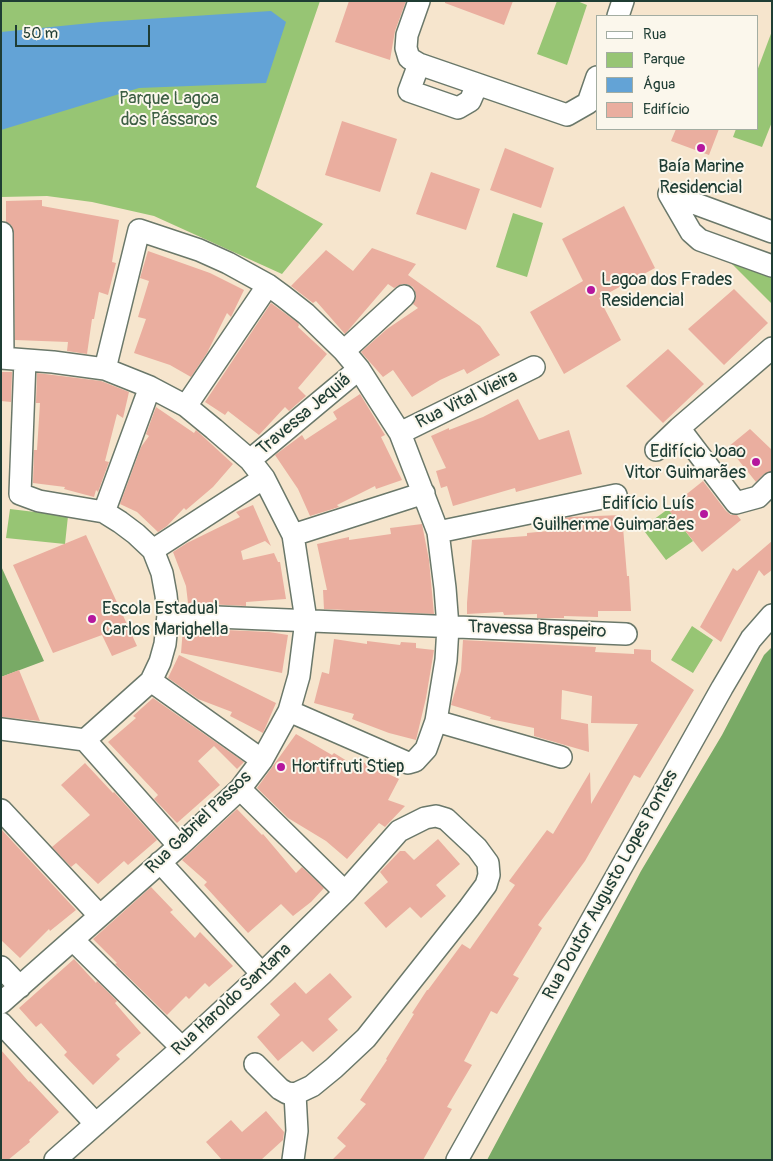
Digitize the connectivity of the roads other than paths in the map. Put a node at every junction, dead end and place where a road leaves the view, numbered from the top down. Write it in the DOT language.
graph roads {
  1 [pos="419,1"];
  2 [pos="623,1"];
  3 [pos="618,15"];
  4 [pos="414,61"];
  5 [pos="596,80"];
  6 [pos="477,85"];
  7 [pos="772,232"];
  8 [pos="2,233"];
  9 [pos="772,266"];
  10 [pos="268,285"];
  11 [pos="404,296"];
  12 [pos="772,348"];
  13 [pos="344,351"];
  14 [pos="2,358"];
  15 [pos="25,360"];
  16 [pos="534,367"];
  17 [pos="105,369"];
  18 [pos="359,369"];
  19 [pos="150,387"];
  20 [pos="186,406"];
  21 [pos="679,428"];
  22 [pos="400,433"];
  23 [pos="656,450"];
  24 [pos="250,460"];
  25 [pos="264,478"];
  26 [pos="772,484"];
  27 [pos="424,493"];
  28 [pos="616,494"];
  29 [pos="104,512"];
  30 [pos="438,532"];
  31 [pos="293,536"];
  32 [pos="152,550"];
  33 [pos="168,615"];
  34 [pos="772,615"];
  35 [pos="306,620"];
  36 [pos="448,627"];
  37 [pos="626,634"];
  38 [pos="151,681"];
  39 [pos="289,711"];
  40 [pos="436,721"];
  41 [pos="1,729"];
  42 [pos="85,740"];
  43 [pos="561,756"];
  44 [pos="262,760"];
  45 [pos="240,789"];
  46 [pos="1,810"];
  47 [pos="179,846"];
  48 [pos="160,862"];
  49 [pos="345,892"];
  50 [pos="99,916"];
  51 [pos="73,940"];
  52 [pos="1,967"];
  53 [pos="262,974"];
  54 [pos="20,987"];
  55 [pos="1,1003"];
  56 [pos="1,1023"];
  57 [pos="182,1048"];
  58 [pos="255,1064"];
  59 [pos="296,1094"];
  60 [pos="96,1124"];
  61 [pos="55,1160"];
  62 [pos="293,1160"];
  63 [pos="457,1160"];
  1 -- 4 [label="street"];
  2 -- 3 [label="street"];
  4 -- 6 [label="street"];
  4 -- 6 [label="street"];
  5 -- 6 [label="street"];
  7 -- 9 [label="street"];
  8 -- 14 [label="street"];
  10 -- 13 [label="street"];
  10 -- 17 [label="street"];
  10 -- 20 [label="street"];
  11 -- 13 [label="street"];
  12 -- 21 [label="street"];
  13 -- 18 [label="street"];
  14 -- 15 [label="street, Rua Gabriel Passos"];
  15 -- 17 [label="street, Rua Gabriel Passos"];
  15 -- 29 [label="street"];
  16 -- 22 [label="street, Rua Vital Vieira"];
  17 -- 19 [label="street, Rua Gabriel Passos"];
  18 -- 22 [label="street"];
  18 -- 24 [label="street, Travessa Jequiá"];
  19 -- 20 [label="street, Rua Gabriel Passos"];
  19 -- 29 [label="street"];
  20 -- 24 [label="street, Rua Gabriel Passos"];
  21 -- 23 [label="street"];
  21 -- 26 [label="street"];
  22 -- 27 [label="street"];
  24 -- 25 [label="street, Rua Gabriel Passos"];
  25 -- 31 [label="street, Rua Gabriel Passos"];
  25 -- 32 [label="street"];
  27 -- 30 [label="street"];
  27 -- 31 [label="street"];
  28 -- 30 [label="street"];
  29 -- 32 [label="street"];
  30 -- 36 [label="street"];
  31 -- 35 [label="street, Rua Gabriel Passos"];
  32 -- 33 [label="street"];
  33 -- 35 [label="street, Travessa Braspeiro"];
  33 -- 38 [label="street"];
  34 -- 63 [label="street, Rua Doutor Augusto Lopes Pontes"];
  35 -- 36 [label="street, Travessa Braspeiro"];
  35 -- 39 [label="street, Rua Gabriel Passos"];
  36 -- 37 [label="street, Travessa Braspeiro"];
  36 -- 40 [label="street"];
  38 -- 42 [label="street"];
  38 -- 44 [label="street"];
  39 -- 40 [label="street"];
  39 -- 44 [label="street, Rua Gabriel Passos"];
  40 -- 43 [label="street"];
  41 -- 42 [label="street"];
  42 -- 47 [label="street"];
  44 -- 45 [label="street, Rua Gabriel Passos"];
  45 -- 47 [label="street, Rua Gabriel Passos"];
  45 -- 49 [label="street"];
  46 -- 50 [label="street"];
  47 -- 48 [label="street, Rua Gabriel Passos"];
  48 -- 50 [label="street, Rua Gabriel Passos"];
  48 -- 53 [label="street"];
  49 -- 53 [label="street, Rua Haroldo Santana"];
  49 -- 59 [label="street, Rua Haroldo Santana"];
  50 -- 51 [label="street, Rua Gabriel Passos"];
  51 -- 54 [label="street, Rua Gabriel Passos"];
  51 -- 57 [label="street"];
  52 -- 54 [label="street"];
  53 -- 57 [label="street, Rua Haroldo Santana"];
  54 -- 55 [label="street, Rua Gabriel Passos"];
  56 -- 60 [label="street"];
  57 -- 60 [label="street, Rua Haroldo Santana"];
  58 -- 59 [label="street"];
  59 -- 62 [label="street"];
  60 -- 61 [label="street, Rua Haroldo Santana"];
}
